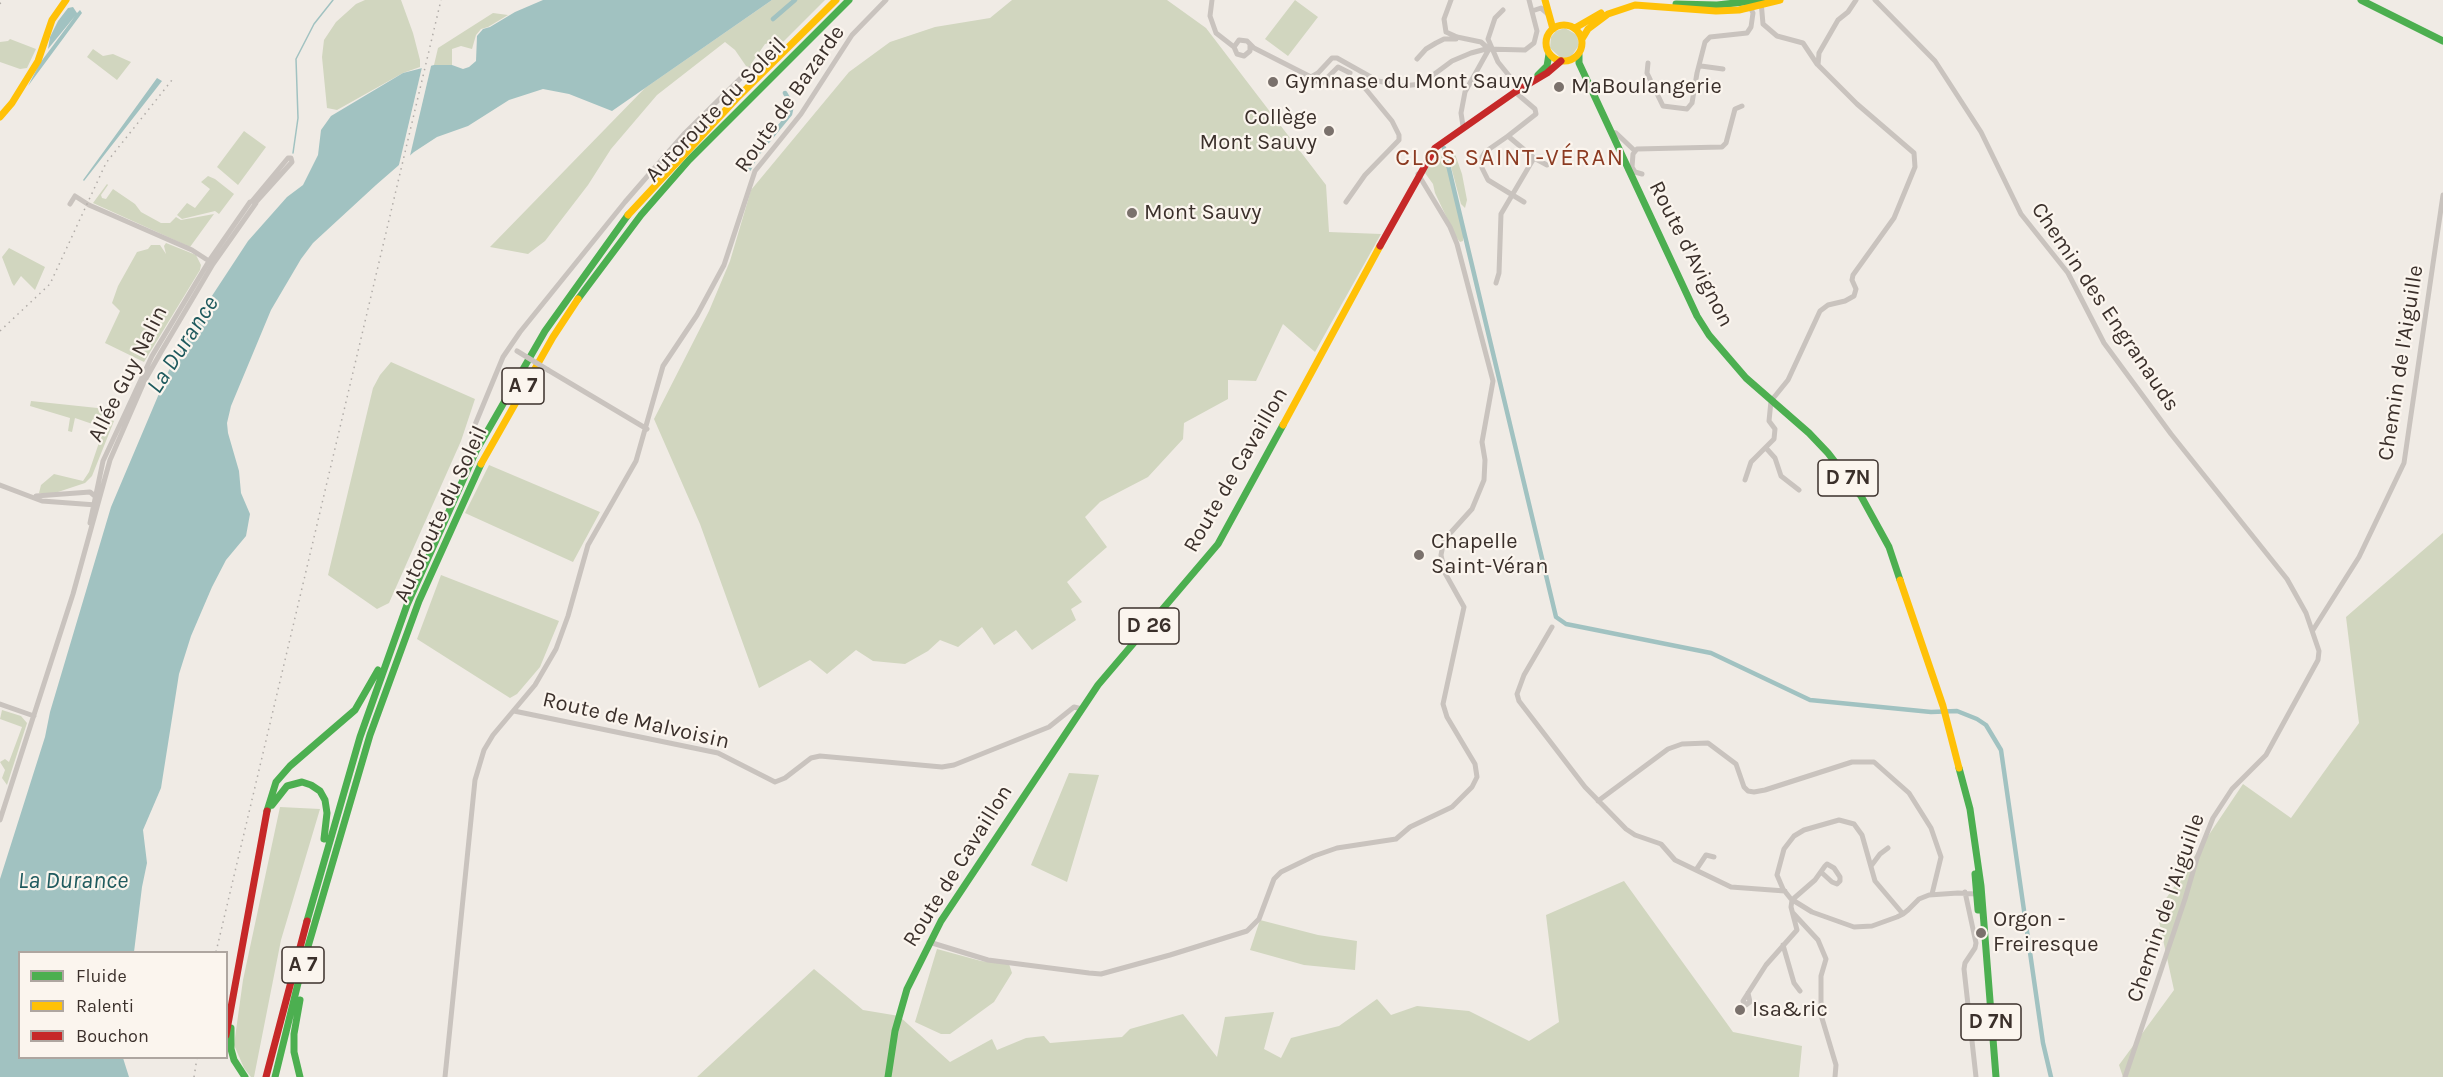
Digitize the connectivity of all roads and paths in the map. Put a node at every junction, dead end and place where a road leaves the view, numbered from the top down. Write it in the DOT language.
graph roads {
  1 [pos="66,0"];
  2 [pos="836,0"];
  3 [pos="849,0"];
  4 [pos="885,0"];
  5 [pos="1212,0"];
  6 [pos="1451,0"];
  7 [pos="1529,0"];
  8 [pos="1547,0"];
  9 [pos="1770,0"];
  10 [pos="1780,0"];
  11 [pos="1856,0"];
  12 [pos="1875,0"];
  13 [pos="2361,0"];
  14 [pos="1734,2"];
  15 [pos="1761,2"];
  16 [pos="1747,3"];
  17 [pos="1503,10"];
  18 [pos="1532,11"];
  19 [pos="1552,20"];
  20 [pos="1564,25"];
  21 [pos="1575,28"];
  22 [pos="1553,29"];
  23 [pos="1462,39"];
  24 [pos="1582,39"];
  25 [pos="2443,41"];
  26 [pos="1234,47"];
  27 [pos="1250,48"];
  28 [pos="1492,49"];
  29 [pos="1549,54"];
  30 [pos="1579,55"];
  31 [pos="1418,59"];
  32 [pos="1564,61"];
  33 [pos="1648,63"];
  34 [pos="754,65"];
  35 [pos="1818,65"];
  36 [pos="1701,66"];
  37 [pos="1723,69"];
  38 [pos="1352,73"];
  39 [pos="1365,74"];
  40 [pos="1311,77"];
  41 [pos="1525,85"];
  42 [pos="1515,92"];
  43 [pos="1742,106"];
  44 [pos="1602,111"];
  45 [pos="0,117"];
  46 [pos="1463,126"];
  47 [pos="1611,132"];
  48 [pos="1508,136"];
  49 [pos="1635,151"];
  50 [pos="298,158"];
  51 [pos="1534,158"];
  52 [pos="1547,165"];
  53 [pos="1630,168"];
  54 [pos="1418,174"];
  55 [pos="1642,174"];
  56 [pos="1512,194"];
  57 [pos="2443,195"];
  58 [pos="1346,202"];
  59 [pos="1524,202"];
  60 [pos="70,204"];
  61 [pos="211,262"];
  62 [pos="1496,283"];
  63 [pos="510,346"];
  64 [pos="1771,401"];
  65 [pos="646,429"];
  66 [pos="472,432"];
  67 [pos="1766,448"];
  68 [pos="1745,480"];
  69 [pos="0,485"];
  70 [pos="1798,490"];
  71 [pos="34,496"];
  72 [pos="94,500"];
  73 [pos="86,551"];
  74 [pos="407,605"];
  75 [pos="1552,627"];
  76 [pos="2313,630"];
  77 [pos="0,704"];
  78 [pos="1082,709"];
  79 [pos="514,711"];
  80 [pos="34,716"];
  81 [pos="1598,801"];
  82 [pos="0,820"];
  83 [pos="1888,848"];
  84 [pos="334,855"];
  85 [pos="1714,857"];
  86 [pos="321,865"];
  87 [pos="1870,866"];
  88 [pos="1696,870"];
  89 [pos="1821,872"];
  90 [pos="1977,890"];
  91 [pos="1785,891"];
  92 [pos="1963,892"];
  93 [pos="1932,894"];
  94 [pos="1792,900"];
  95 [pos="1793,913"];
  96 [pos="1903,914"];
  97 [pos="929,942"];
  98 [pos="1783,945"];
  99 [pos="1986,968"];
  100 [pos="1800,991"];
  101 [pos="1748,993"];
  102 [pos="228,1024"];
  103 [pos="228,1052"];
  104 [pos="243,1077"];
  105 [pos="266,1077"];
  106 [pos="275,1077"];
  107 [pos="300,1077"];
  108 [pos="445,1077"];
  109 [pos="888,1077"];
  110 [pos="1835,1077"];
  111 [pos="1976,1077"];
  112 [pos="1996,1077"];
  113 [pos="2125,1077"];
  1 -- 45 [label="main road"];
  2 -- 74 [label="main road, Autoroute du Soleil / A 7"];
  3 -- 84 [label="main road, Autoroute du Soleil / A 7"];
  4 -- 65 [label="street, Route de Bazarde"];
  5 -- 26 [label="street"];
  6 -- 23 [label="street"];
  7 -- 18 [label="street"];
  8 -- 19 [label="main road"];
  8 -- 20 [label="main road"];
  9 -- 15 [label="street"];
  10 -- 15 [label="main road"];
  11 -- 35 [label="street"];
  12 -- 76 [label="street, Chemin des Engranauds"];
  13 -- 25 [label="main road"];
  14 -- 16 [label="main road"];
  14 -- 21 [label="main road"];
  15 -- 16 [label="main road"];
  15 -- 35 [label="street"];
  16 -- 24 [label="main road"];
  16 -- 36 [label="street"];
  17 -- 28 [label="street"];
  18 -- 19 [label="street"];
  18 -- 28 [label="street"];
  19 -- 22 [label="main road"];
  20 -- 21 [label="main road"];
  20 -- 22 [label="main road"];
  21 -- 24 [label="main road"];
  22 -- 29 [label="main road"];
  23 -- 28 [label="street"];
  23 -- 31 [label="street"];
  24 -- 30 [label="main road"];
  26 -- 27 [label="street"];
  26 -- 27 [label="street"];
  27 -- 40 [label="street"];
  28 -- 39 [label="street"];
  28 -- 41 [label="street"];
  28 -- 46 [label="street"];
  29 -- 32 [label="main road"];
  29 -- 41 [label="main road, Route de Cavaillon / D 26"];
  30 -- 32 [label="main road"];
  30 -- 44 [label="main road, Route d'Avignon"];
  32 -- 41 [label="main road, Route de Cavaillon"];
  32 -- 44 [label="main road, Route d'Avignon"];
  33 -- 36 [label="street"];
  34 -- 63 [label="street"];
  35 -- 64 [label="street"];
  36 -- 37 [label="street"];
  38 -- 39 [label="street"];
  38 -- 40 [label="street"];
  38 -- 40 [label="street"];
  39 -- 58 [label="street"];
  41 -- 42 [label="main road, Route de Cavaillon / D 26"];
  42 -- 46 [label="main road, Route de Cavaillon / D 26"];
  42 -- 48 [label="street"];
  43 -- 49 [label="street"];
  44 -- 47 [label="main road, Route d'Avignon / D 7N"];
  46 -- 54 [label="main road, Route de Cavaillon / D 26"];
  47 -- 49 [label="street"];
  47 -- 53 [label="main road, Route d'Avignon / D 7N"];
  48 -- 51 [label="street"];
  48 -- 56 [label="street"];
  49 -- 53 [label="street"];
  50 -- 61 [label="street, Allée Guy Nalin"];
  51 -- 52 [label="street"];
  51 -- 56 [label="street"];
  53 -- 55 [label="street"];
  53 -- 64 [label="main road, Route d'Avignon / D 7N"];
  54 -- 78 [label="main road, Route de Cavaillon / D 26"];
  54 -- 97 [label="street"];
  56 -- 59 [label="street"];
  56 -- 62 [label="street"];
  57 -- 76 [label="street, Chemin de l'Aiguille"];
  60 -- 61 [label="street"];
  61 -- 72 [label="street, Allée Guy Nalin"];
  61 -- 72 [label="street, Allée Guy Nalin"];
  63 -- 65 [label="street, bridge"];
  63 -- 66 [label="street"];
  64 -- 67 [label="street"];
  64 -- 90 [label="main road, Route d'Avignon / D 7N"];
  65 -- 79 [label="street, Route de Bazarde"];
  67 -- 68 [label="street"];
  67 -- 70 [label="street"];
  69 -- 71 [label="street"];
  71 -- 72 [label="street"];
  71 -- 72 [label="street"];
  72 -- 73 [label="street, Allée Guy Nalin"];
  72 -- 73 [label="street, Allée Guy Nalin"];
  73 -- 80 [label="street"];
  74 -- 86 [label="main road, Autoroute du Soleil / A 7"];
  74 -- 102 [label="main road"];
  75 -- 81 [label="street"];
  76 -- 113 [label="street, Chemin de l'Aiguille"];
  77 -- 80 [label="street"];
  78 -- 79 [label="street, Route de Malvoisin"];
  78 -- 97 [label="main road, Route de Cavaillon / D 26"];
  79 -- 108 [label="street, Route de Bazarde"];
  80 -- 82 [label="street"];
  81 -- 88 [label="street"];
  81 -- 93 [label="street"];
  83 -- 87 [label="street"];
  84 -- 106 [label="main road, Autoroute du Soleil / A 7"];
  84 -- 107 [label="main road"];
  85 -- 88 [label="street"];
  86 -- 104 [label="main road"];
  86 -- 105 [label="main road, Autoroute du Soleil / A 7"];
  87 -- 91 [label="street"];
  87 -- 96 [label="street"];
  88 -- 91 [label="street"];
  89 -- 94 [label="street"];
  90 -- 92 [label="street"];
  90 -- 99 [label="main road, D 7N"];
  90 -- 99 [label="main road, D 7N"];
  91 -- 94 [label="street"];
  92 -- 93 [label="street"];
  92 -- 111 [label="street"];
  93 -- 96 [label="street"];
  94 -- 95 [label="street"];
  94 -- 96 [label="street"];
  95 -- 98 [label="street"];
  95 -- 110 [label="street"];
  97 -- 109 [label="main road, Route de Cavaillon / D 26"];
  98 -- 100 [label="street"];
  98 -- 101 [label="street"];
  99 -- 112 [label="main road, D 7N"];
  103 -- 104 [label="main road"];
}
